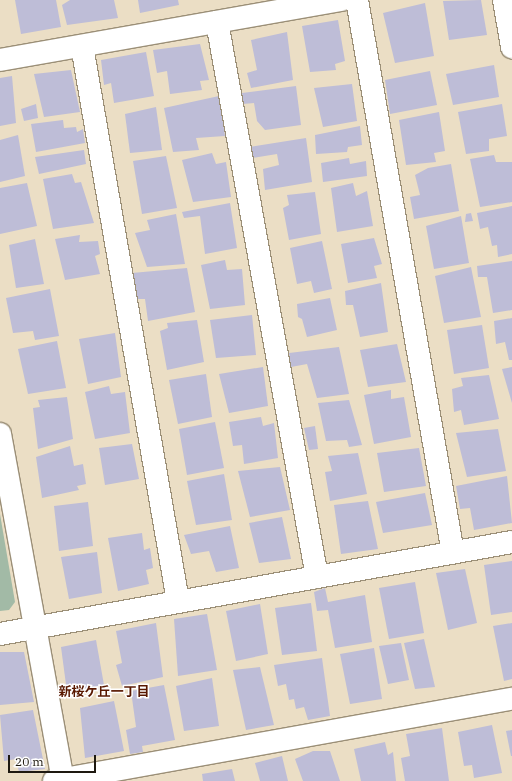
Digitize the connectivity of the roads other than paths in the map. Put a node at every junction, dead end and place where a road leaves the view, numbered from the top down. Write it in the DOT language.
graph roads {
  1 [pos="342,0"];
  2 [pos="357,0"];
  3 [pos="504,0"];
  4 [pos="217,22"];
  5 [pos="82,46"];
  6 [pos="512,48"];
  7 [pos="0,60"];
  8 [pos="0,434"];
  9 [pos="512,542"];
  10 [pos="453,553"];
  11 [pos="317,577"];
  12 [pos="178,601"];
  13 [pos="36,628"];
  14 [pos="0,634"];
  15 [pos="512,699"];
  16 [pos="60,780"];
  1 -- 4 [label="street"];
  2 -- 10 [label="street"];
  3 -- 6 [label="street"];
  4 -- 5 [label="street"];
  4 -- 11 [label="street"];
  5 -- 7 [label="street"];
  5 -- 12 [label="street"];
  8 -- 13 [label="street"];
  9 -- 10 [label="street"];
  10 -- 11 [label="street"];
  11 -- 12 [label="street"];
  12 -- 13 [label="street"];
  13 -- 14 [label="street"];
  13 -- 16 [label="street"];
  15 -- 16 [label="street"];
}
